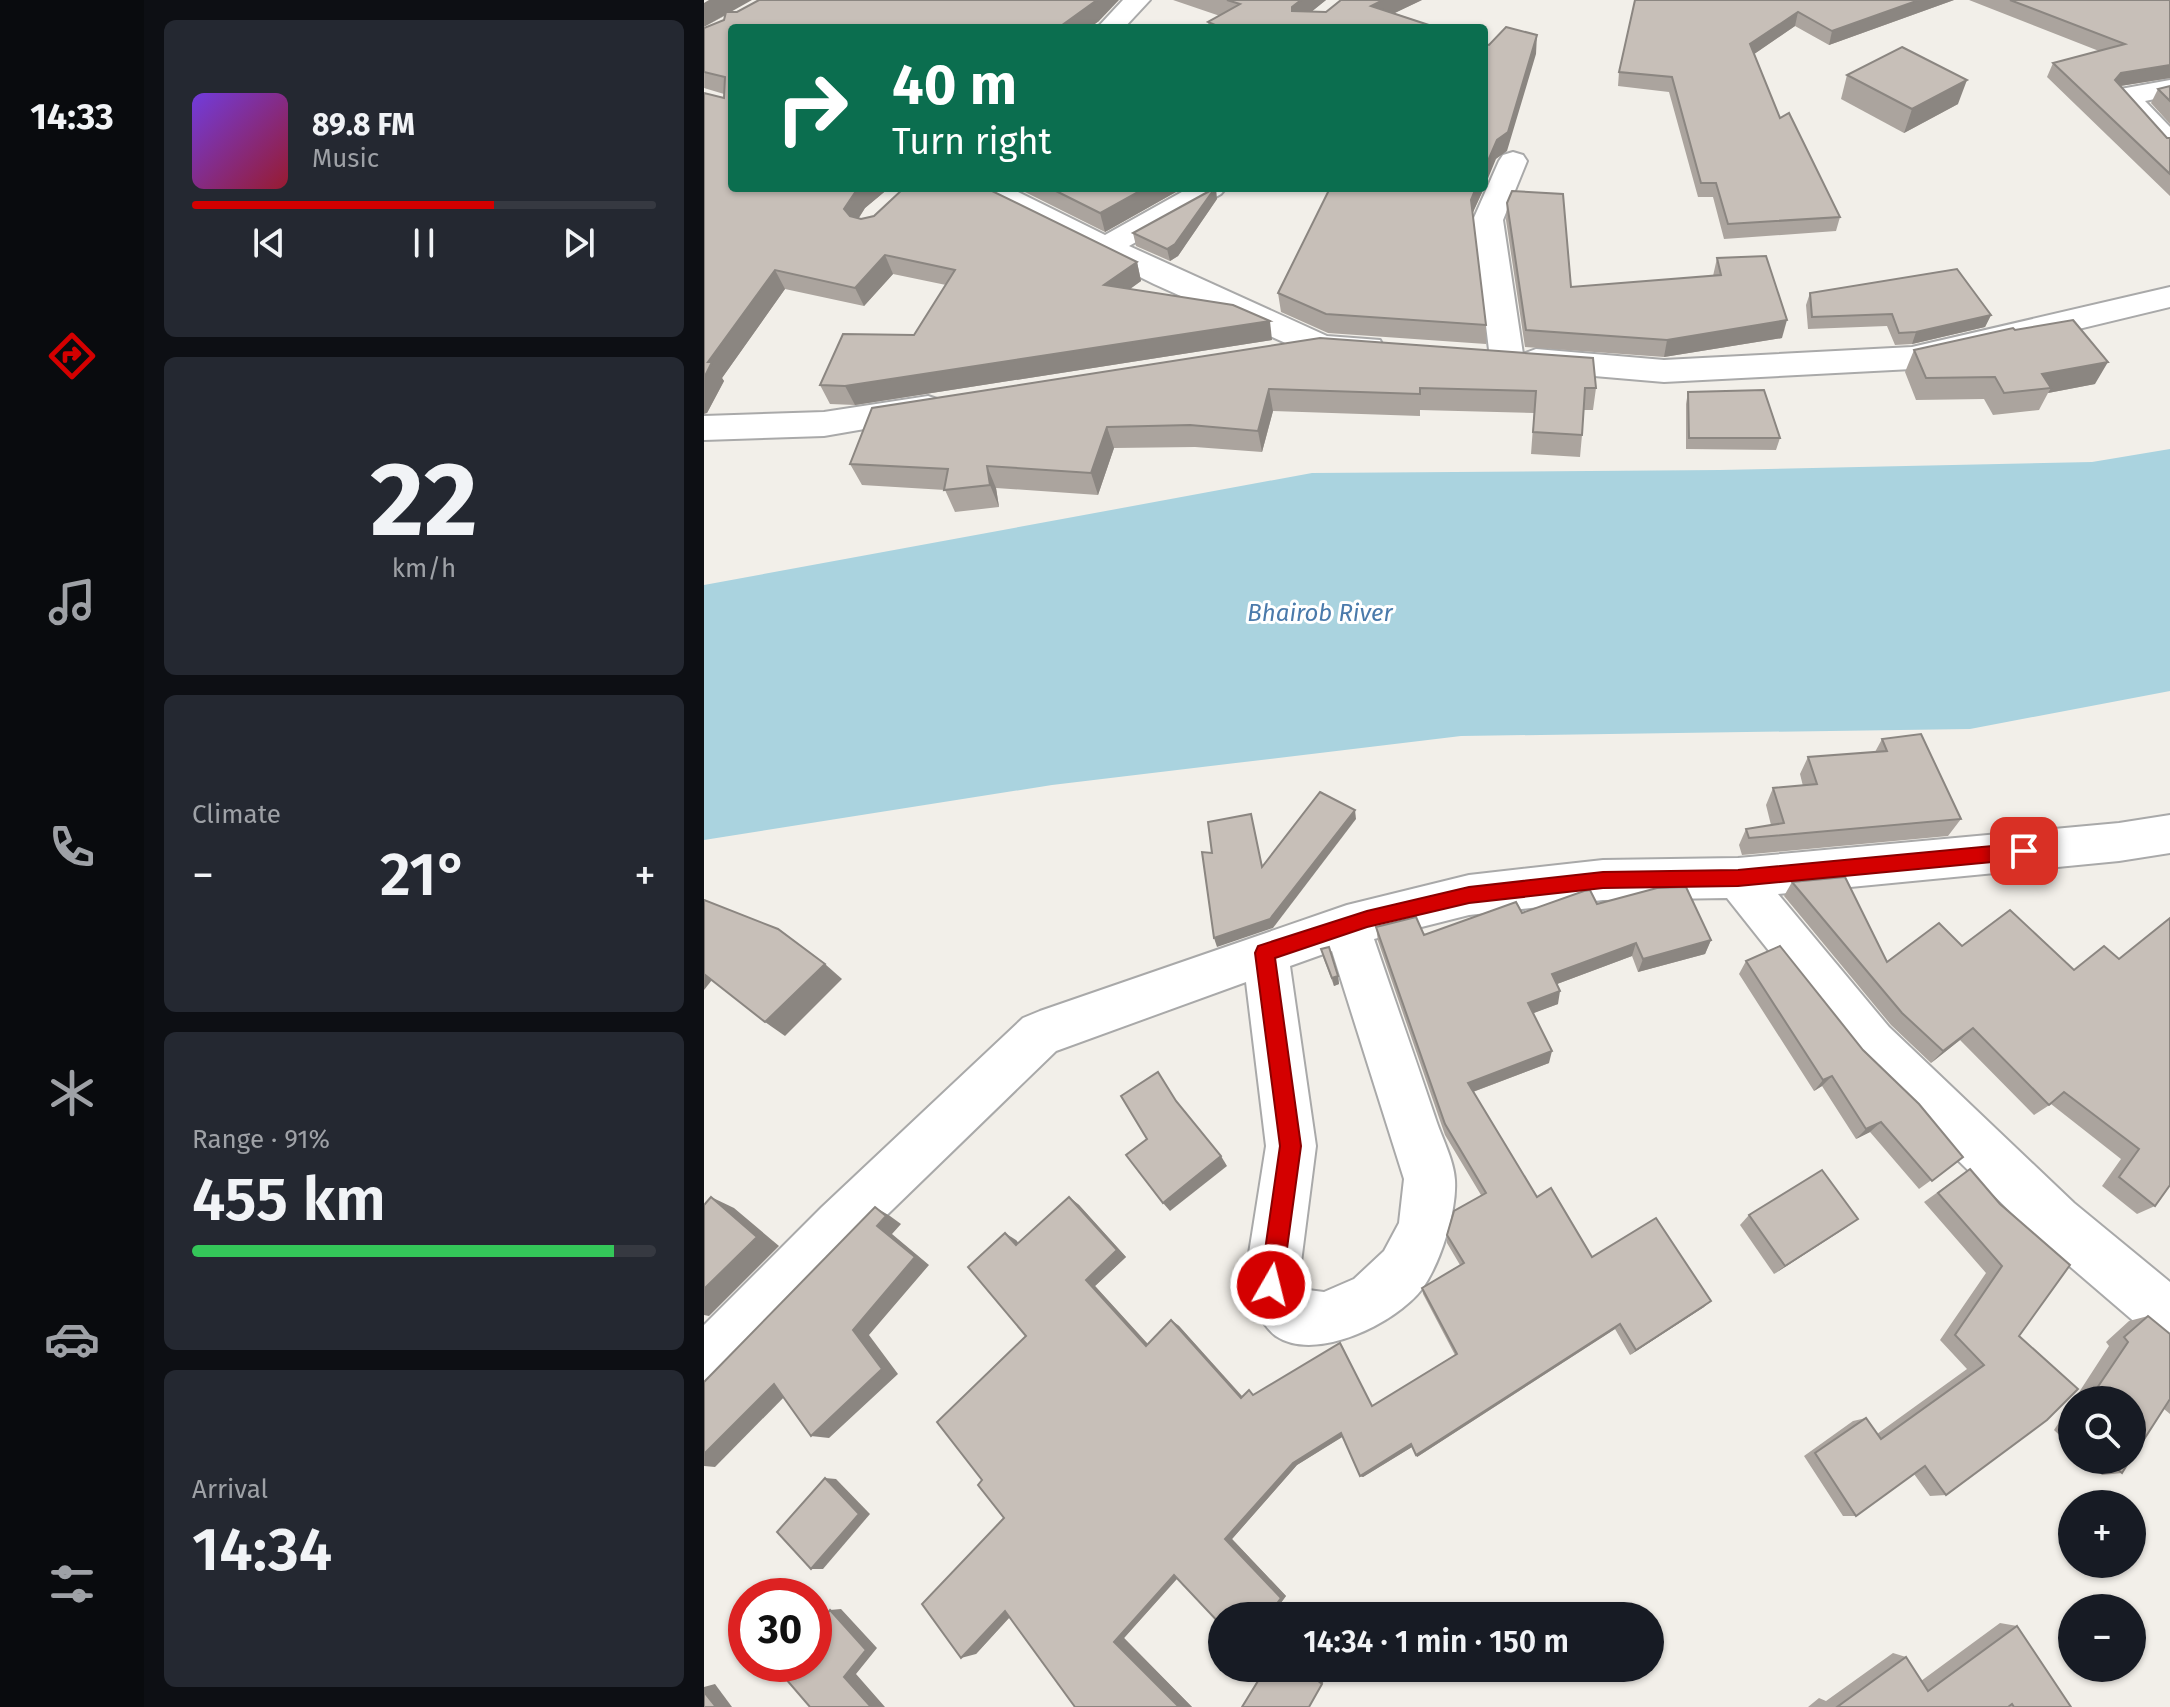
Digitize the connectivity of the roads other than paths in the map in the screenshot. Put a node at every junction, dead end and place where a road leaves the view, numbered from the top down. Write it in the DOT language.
graph roads {
  1 [pos="1137,0"];
  2 [pos="1114,24"];
  3 [pos="2170,88"];
  4 [pos="2170,143"];
  5 [pos="1513,161"];
  6 [pos="991,192"];
  7 [pos="1204,192"];
  8 [pos="1105,247"];
  9 [pos="2170,297"];
  10 [pos="1322,346"];
  11 [pos="1397,350"];
  12 [pos="1259,356"];
  13 [pos="964,403"];
  14 [pos="704,428"];
  15 [pos="2170,834"];
  16 [pos="1738,878"];
  17 [pos="1347,925"];
  18 [pos="1265,953"];
  19 [pos="2170,1317"];
  20 [pos="704,1364"];
  1 -- 2 [label="street"];
  3 -- 4 [label="street"];
  5 -- 9 [label="street"];
  6 -- 8 [label="street"];
  7 -- 8 [label="street"];
  8 -- 10 [label="street"];
  10 -- 11 [label="street"];
  10 -- 12 [label="street"];
  13 -- 14 [label="street"];
  15 -- 16 [label="street"];
  16 -- 17 [label="street"];
  16 -- 19 [label="street"];
  17 -- 18 [label="street"];
  17 -- 18 [label="street"];
  18 -- 20 [label="street"];
}
